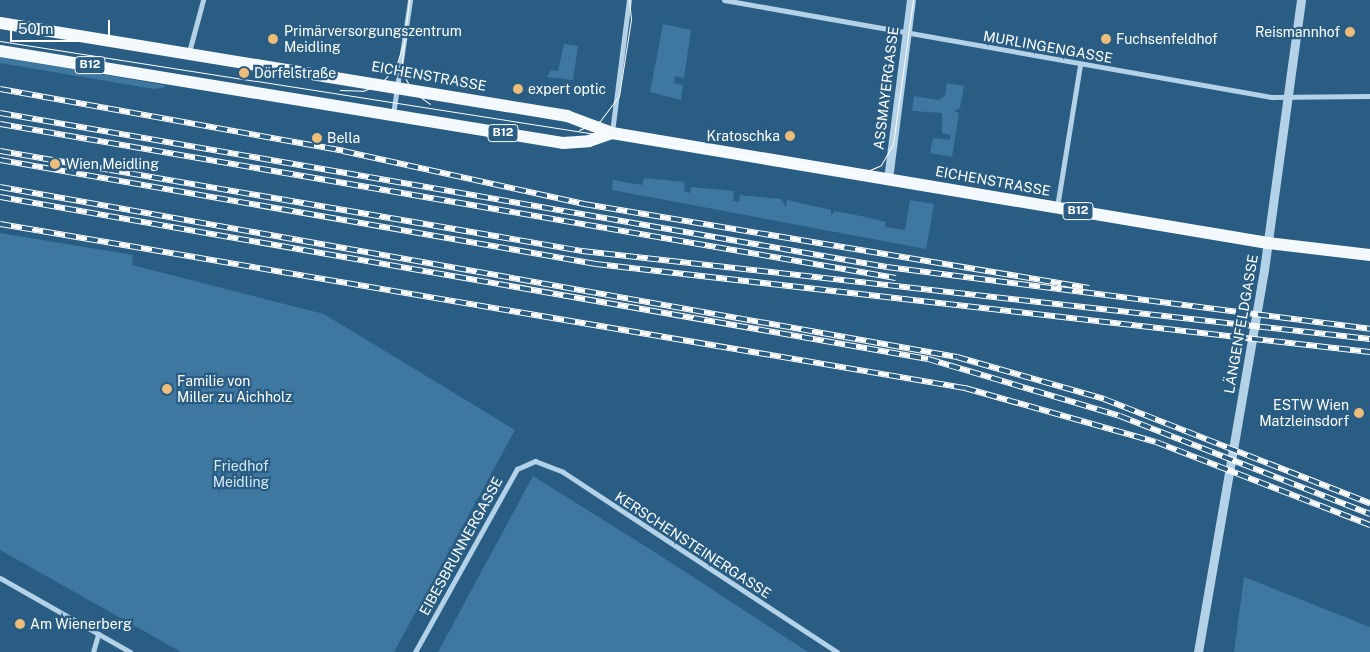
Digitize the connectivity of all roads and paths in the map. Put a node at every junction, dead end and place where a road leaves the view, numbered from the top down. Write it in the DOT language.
graph roads {
  1 [pos="203,0"];
  2 [pos="410,0"];
  3 [pos="629,0"];
  4 [pos="724,0"];
  5 [pos="911,0"];
  6 [pos="1301,0"];
  7 [pos="0,23"];
  8 [pos="906,33"];
  9 [pos="0,50"];
  10 [pos="189,52"];
  11 [pos="1080,65"];
  12 [pos="398,86"];
  13 [pos="1288,96"];
  14 [pos="1370,96"];
  15 [pos="392,114"];
  16 [pos="612,133"];
  17 [pos="888,179"];
  18 [pos="1057,207"];
  19 [pos="1268,243"];
  20 [pos="1370,255"];
  21 [pos="535,461"];
  22 [pos="0,578"];
  23 [pos="98,634"];
  24 [pos="93,652"];
  25 [pos="130,652"];
  26 [pos="415,652"];
  27 [pos="837,652"];
  28 [pos="1198,652"];
  1 -- 10 [label="street"];
  2 -- 12 [label="street"];
  3 -- 16 [label="street"];
  4 -- 8 [label="street, MURLINGENGASSE"];
  5 -- 8 [label="street, ASSMAYERGASSE"];
  6 -- 13 [label="street, LÄNGENFELDGASSE"];
  7 -- 10 [label="main road, EICHENSTRASSE / B12"];
  8 -- 11 [label="street, MURLINGENGASSE"];
  8 -- 17 [label="street, ASSMAYERGASSE"];
  9 -- 15 [label="main road, EICHENSTRASSE / B12"];
  10 -- 12 [label="main road, EICHENSTRASSE / B12"];
  11 -- 13 [label="street, MURLINGENGASSE"];
  11 -- 18 [label="street"];
  12 -- 15 [label="street"];
  12 -- 16 [label="main road, EICHENSTRASSE / B12"];
  13 -- 14 [label="street, MURLINGENGASSE"];
  13 -- 19 [label="street, LÄNGENFELDGASSE"];
  15 -- 16 [label="main road, EICHENSTRASSE / B12"];
  16 -- 17 [label="main road, EICHENSTRASSE / B12"];
  17 -- 18 [label="main road, EICHENSTRASSE / B12"];
  18 -- 19 [label="main road, EICHENSTRASSE / B12"];
  19 -- 20 [label="main road, EICHENSTRASSE / B12"];
  19 -- 28 [label="street, LÄNGENFELDGASSE"];
  21 -- 26 [label="street, EIBESBRUNNERGASSE"];
  21 -- 27 [label="street, KERSCHENSTEINERGASSE"];
  22 -- 23 [label="street"];
  23 -- 24 [label="street"];
  23 -- 25 [label="street"];
}
